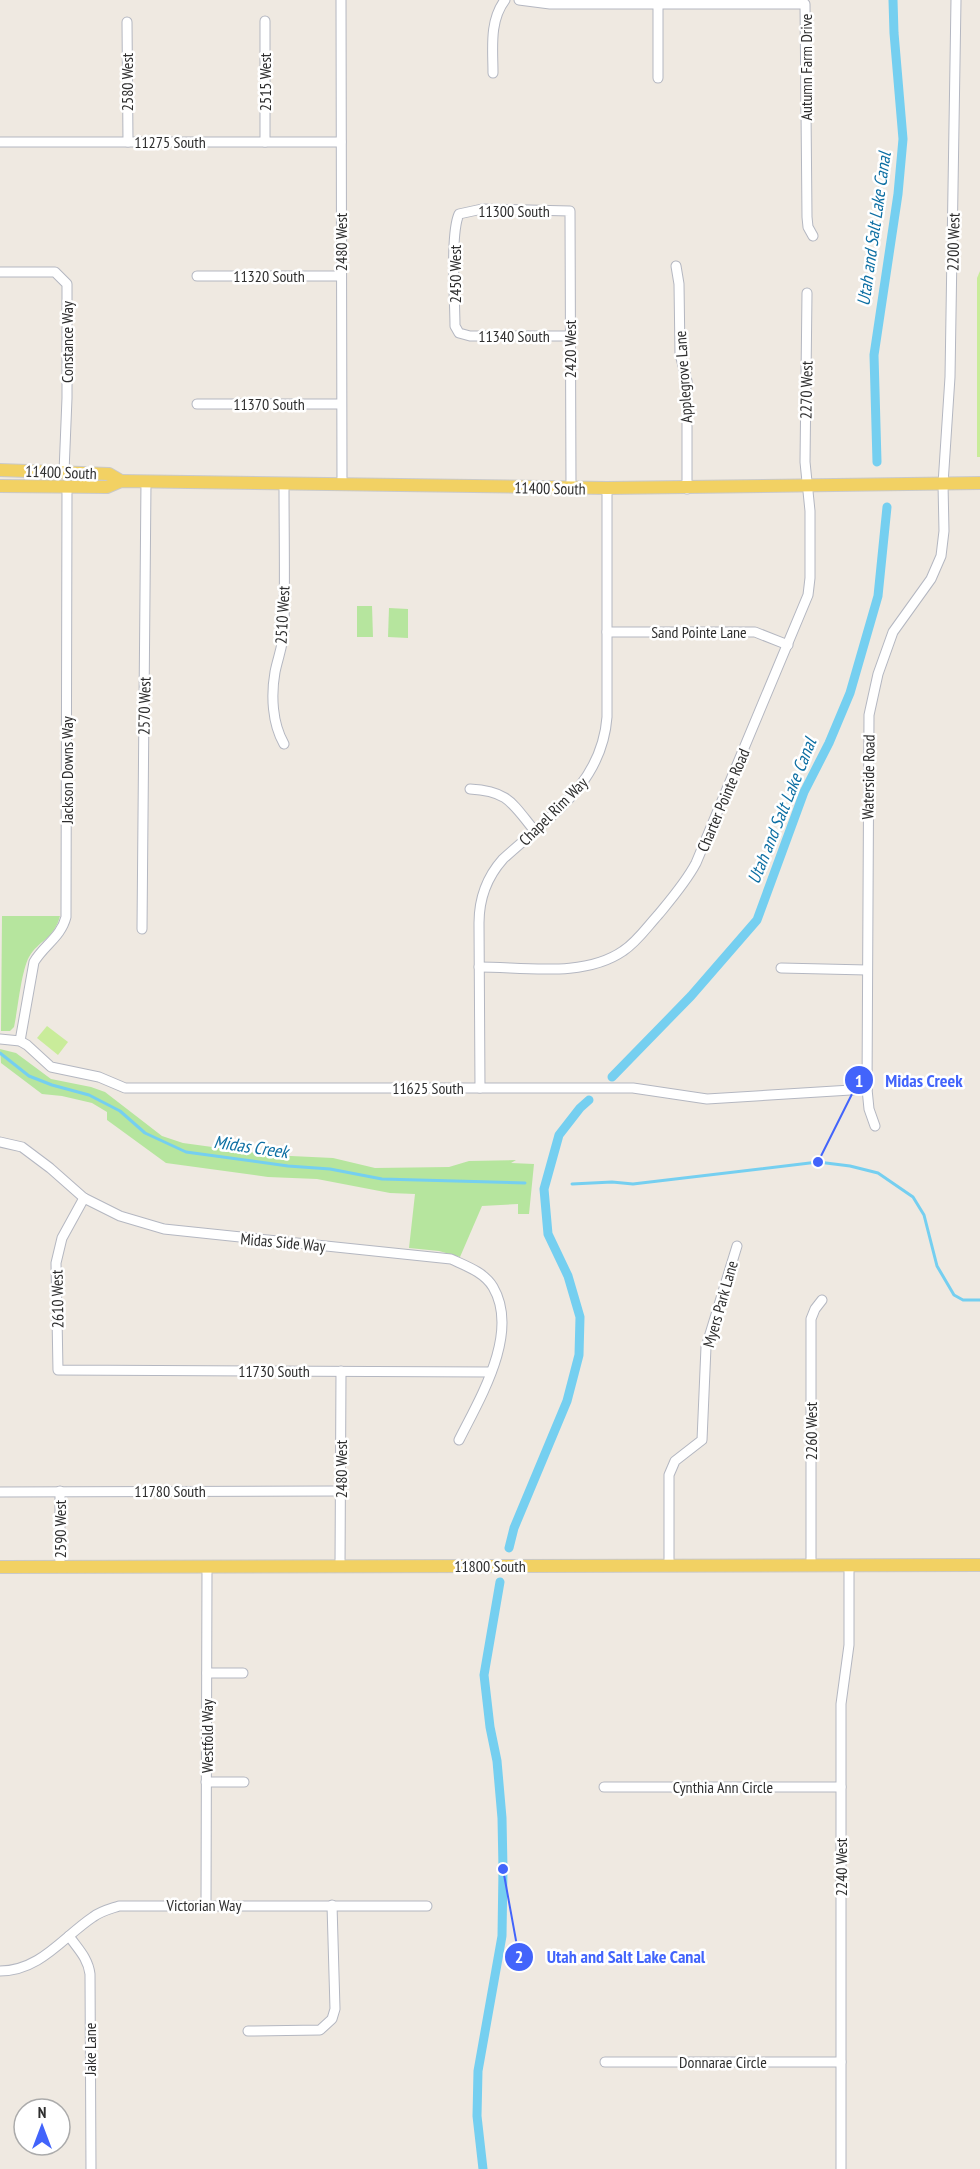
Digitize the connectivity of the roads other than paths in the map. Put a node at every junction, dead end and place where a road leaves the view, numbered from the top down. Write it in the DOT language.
graph roads {
  1 [pos="341,0"];
  2 [pos="506,0"];
  3 [pos="519,0"];
  4 [pos="956,0"];
  5 [pos="658,4"];
  6 [pos="265,21"];
  7 [pos="127,22"];
  8 [pos="493,73"];
  9 [pos="658,78"];
  10 [pos="0,142"];
  11 [pos="128,142"];
  12 [pos="265,142"];
  13 [pos="341,142"];
  14 [pos="570,211"];
  15 [pos="459,214"];
  16 [pos="813,236"];
  17 [pos="676,266"];
  18 [pos="0,272"];
  19 [pos="197,276"];
  20 [pos="341,276"];
  21 [pos="807,293"];
  22 [pos="459,333"];
  23 [pos="570,336"];
  24 [pos="197,404"];
  25 [pos="341,404"];
  26 [pos="0,470"];
  27 [pos="64,472"];
  28 [pos="121,481"];
  29 [pos="146,482"];
  30 [pos="980,483"];
  31 [pos="284,484"];
  32 [pos="342,484"];
  33 [pos="943,484"];
  34 [pos="0,486"];
  35 [pos="807,486"];
  36 [pos="67,487"];
  37 [pos="571,488"];
  38 [pos="607,489"];
  39 [pos="687,489"];
  40 [pos="607,633"];
  41 [pos="788,645"];
  42 [pos="284,744"];
  43 [pos="470,789"];
  44 [pos="534,830"];
  45 [pos="142,929"];
  46 [pos="479,967"];
  47 [pos="781,968"];
  48 [pos="867,970"];
  49 [pos="0,1039"];
  50 [pos="20,1041"];
  51 [pos="480,1088"];
  52 [pos="867,1089"];
  53 [pos="875,1126"];
  54 [pos="0,1142"];
  55 [pos="84,1198"];
  56 [pos="737,1246"];
  57 [pos="822,1300"];
  58 [pos="58,1370"];
  59 [pos="341,1371"];
  60 [pos="491,1372"];
  61 [pos="459,1440"];
  62 [pos="60,1491"];
  63 [pos="341,1491"];
  64 [pos="0,1492"];
  65 [pos="669,1565"];
  66 [pos="980,1565"];
  67 [pos="340,1566"];
  68 [pos="810,1566"];
  69 [pos="849,1566"];
  70 [pos="0,1567"];
  71 [pos="60,1567"];
  72 [pos="207,1567"];
  73 [pos="207,1673"];
  74 [pos="243,1673"];
  75 [pos="206,1782"];
  76 [pos="243,1782"];
  77 [pos="604,1787"];
  78 [pos="841,1787"];
  79 [pos="206,1905"];
  80 [pos="332,1905"];
  81 [pos="427,1906"];
  82 [pos="69,1936"];
  83 [pos="0,1971"];
  84 [pos="248,2031"];
  85 [pos="605,2062"];
  86 [pos="841,2062"];
  87 [pos="91,2169"];
  88 [pos="841,2169"];
  1 -- 13 [label="street, 2480 West"];
  2 -- 8 [label="street"];
  3 -- 5 [label="street, Autumn Farm Drive"];
  4 -- 33 [label="street, 2200 West"];
  5 -- 9 [label="street"];
  5 -- 16 [label="street, Autumn Farm Drive"];
  6 -- 12 [label="street, 2515 West"];
  7 -- 11 [label="street, 2580 West"];
  10 -- 11 [label="street, 11275 South"];
  11 -- 12 [label="street, 11275 South"];
  12 -- 13 [label="street, 11275 South"];
  13 -- 20 [label="street, 2480 West"];
  14 -- 15 [label="street, 11300 South"];
  14 -- 23 [label="street, 2420 West"];
  15 -- 22 [label="street, 2450 West"];
  17 -- 39 [label="street, Applegrove Lane"];
  18 -- 27 [label="street, Constance Way"];
  19 -- 20 [label="street, 11320 South"];
  20 -- 25 [label="street, 2480 West"];
  21 -- 35 [label="street, 2270 West"];
  22 -- 23 [label="street, 11340 South"];
  23 -- 37 [label="street, 2420 West"];
  24 -- 25 [label="street, 11370 South"];
  25 -- 32 [label="street, 2480 West"];
  26 -- 27 [label="main road, 11400 South"];
  27 -- 28 [label="main road, 11400 South"];
  28 -- 29 [label="main road, 11400 South"];
  28 -- 36 [label="main road, 11400 South"];
  29 -- 31 [label="main road, 11400 South"];
  29 -- 45 [label="street, 2570 West"];
  30 -- 33 [label="main road, 11400 South"];
  31 -- 32 [label="main road, 11400 South"];
  31 -- 42 [label="street, 2510 West"];
  32 -- 37 [label="main road, 11400 South"];
  33 -- 35 [label="main road, 11400 South"];
  33 -- 48 [label="street, Waterside Road"];
  34 -- 36 [label="main road, 11400 South"];
  35 -- 39 [label="main road, 11400 South"];
  35 -- 41 [label="street, Charter Pointe Road"];
  36 -- 50 [label="street, Jackson Downs Way"];
  37 -- 38 [label="main road, 11400 South"];
  38 -- 39 [label="main road, 11400 South"];
  38 -- 40 [label="street, Chapel Rim Way"];
  40 -- 41 [label="street, Sand Pointe Lane"];
  40 -- 44 [label="street, Chapel Rim Way"];
  41 -- 46 [label="street, Charter Pointe Road"];
  43 -- 44 [label="street"];
  44 -- 46 [label="street, Chapel Rim Way"];
  46 -- 51 [label="street, Chapel Rim Way"];
  47 -- 48 [label="street"];
  48 -- 52 [label="street, Waterside Road"];
  49 -- 50 [label="street"];
  50 -- 51 [label="street, 11625 South"];
  51 -- 52 [label="street, 11625 South"];
  52 -- 53 [label="street, Waterside Road"];
  54 -- 55 [label="street, Midas Side Way"];
  55 -- 58 [label="street, 2610 West"];
  55 -- 60 [label="street, Midas Side Way"];
  56 -- 65 [label="street, Myers Park Lane"];
  57 -- 68 [label="street, 2260 West"];
  58 -- 59 [label="street, 11730 South"];
  59 -- 60 [label="street, 11730 South"];
  59 -- 63 [label="street, 2480 West"];
  60 -- 61 [label="street, Midas Side Way"];
  62 -- 63 [label="street, 11780 South"];
  62 -- 64 [label="street, 11780 South"];
  62 -- 71 [label="street, 2590 West"];
  63 -- 67 [label="street, 2480 West"];
  65 -- 67 [label="main road, 11800 South"];
  65 -- 68 [label="main road, 11800 South"];
  66 -- 69 [label="main road, 11800 South"];
  67 -- 72 [label="main road, 11800 South"];
  68 -- 69 [label="main road, 11800 South"];
  69 -- 78 [label="street, 2240 West"];
  70 -- 71 [label="main road, 11800 South"];
  71 -- 72 [label="main road, 11800 South"];
  72 -- 73 [label="street, Westfold Way"];
  73 -- 74 [label="street"];
  73 -- 75 [label="street, Westfold Way"];
  75 -- 76 [label="street"];
  75 -- 79 [label="street, Westfold Way"];
  77 -- 78 [label="street, Cynthia Ann Circle"];
  78 -- 86 [label="street, 2240 West"];
  79 -- 80 [label="street, Victorian Way"];
  79 -- 82 [label="street, Victorian Way"];
  80 -- 81 [label="street, Victorian Way"];
  80 -- 84 [label="street"];
  82 -- 83 [label="street, Victorian Way"];
  82 -- 87 [label="street, Jake Lane"];
  85 -- 86 [label="street, Donnarae Circle"];
  86 -- 88 [label="street, 2240 West"];
}
